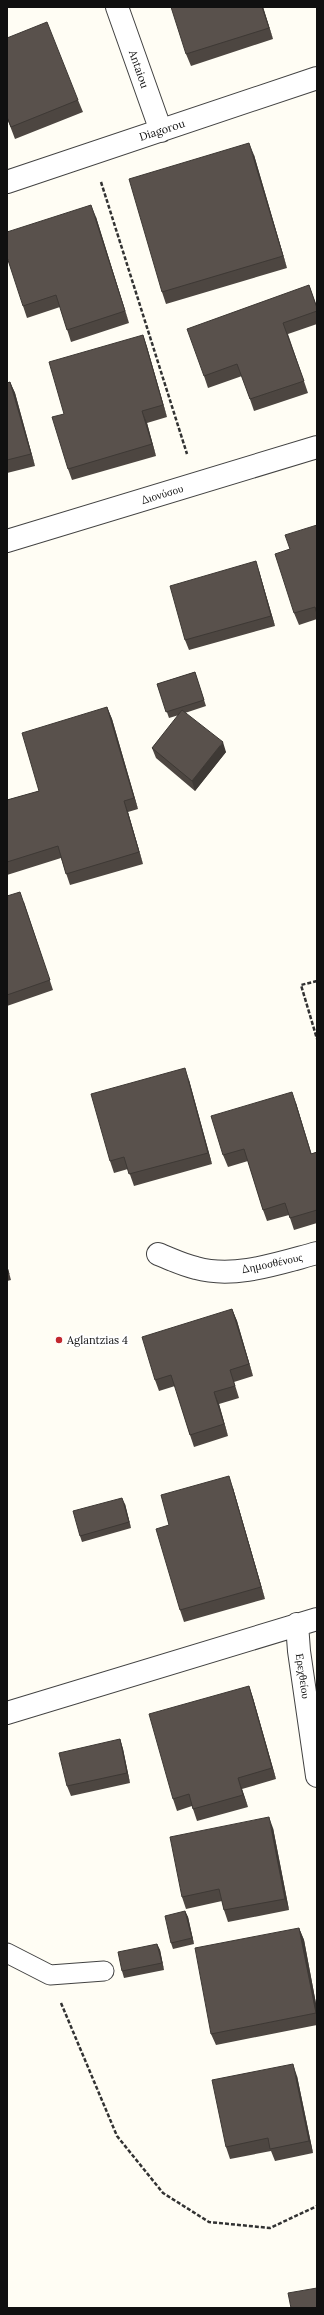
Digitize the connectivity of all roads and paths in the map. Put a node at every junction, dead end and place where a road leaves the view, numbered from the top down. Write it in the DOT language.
graph roads {
  1 [pos="118,7"];
  2 [pos="317,78"];
  3 [pos="161,131"];
  4 [pos="92,153"];
  5 [pos="7,182"];
  6 [pos="317,447"];
  7 [pos="197,483"];
  8 [pos="7,541"];
  9 [pos="317,981"];
  10 [pos="317,1039"];
  11 [pos="317,1253"];
  12 [pos="158,1254"];
  13 [pos="307,1622"];
  14 [pos="7,1713"];
  15 [pos="317,1776"];
  16 [pos="7,1953"];
  17 [pos="104,1971"];
  18 [pos="50,1975"];
  19 [pos="317,2206"];
  1 -- 3 [label="street, Antaiou"];
  2 -- 3 [label="street, Diagorou"];
  3 -- 4 [label="street, Diagorou"];
  4 -- 5 [label="street, Diagorou"];
  4 -- 7 [label="path"];
  6 -- 7 [label="street, Διονύσου"];
  7 -- 8 [label="street, Διονύσου"];
  9 -- 10 [label="path"];
  11 -- 12 [label="street, Δημοσθένους"];
  13 -- 14 [label="street"];
  13 -- 15 [label="street, Ερεχθείου"];
  16 -- 18 [label="lane"];
  17 -- 18 [label="lane"];
  18 -- 19 [label="path"];
}
